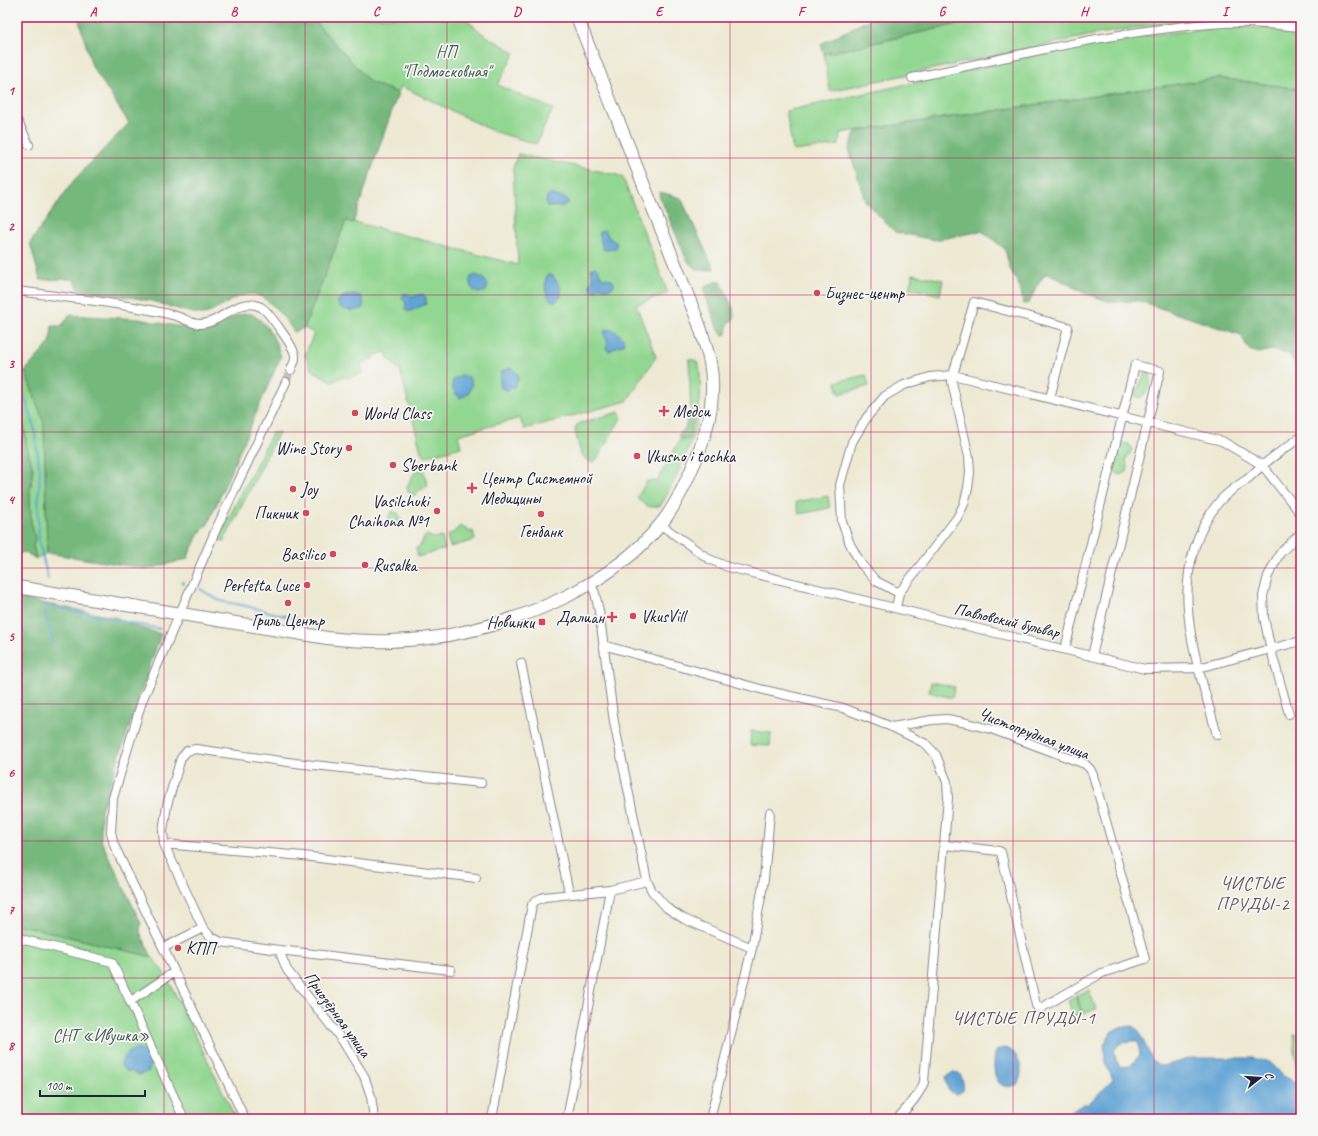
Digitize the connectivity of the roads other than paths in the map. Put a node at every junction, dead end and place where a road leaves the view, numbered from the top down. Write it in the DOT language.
graph roads {
  1 [pos="577,17"];
  2 [pos="1301,27"];
  3 [pos="912,78"];
  4 [pos="17,120"];
  5 [pos="30,145"];
  6 [pos="17,291"];
  7 [pos="291,370"];
  8 [pos="953,375"];
  9 [pos="286,382"];
  10 [pos="1050,398"];
  11 [pos="1122,416"];
  12 [pos="1148,422"];
  13 [pos="1301,437"];
  14 [pos="1262,465"];
  15 [pos="1301,514"];
  16 [pos="661,525"];
  17 [pos="1301,533"];
  18 [pos="590,583"];
  19 [pos="17,587"];
  20 [pos="899,593"];
  21 [pos="896,608"];
  22 [pos="179,614"];
  23 [pos="1301,641"];
  24 [pos="604,645"];
  25 [pos="1066,649"];
  26 [pos="1271,650"];
  27 [pos="1092,656"];
  28 [pos="521,663"];
  29 [pos="1198,668"];
  30 [pos="1289,714"];
  31 [pos="892,727"];
  32 [pos="1217,736"];
  33 [pos="481,783"];
  34 [pos="770,813"];
  35 [pos="164,844"];
  36 [pos="945,845"];
  37 [pos="476,878"];
  38 [pos="646,881"];
  39 [pos="610,890"];
  40 [pos="569,893"];
  41 [pos="203,928"];
  42 [pos="17,938"];
  43 [pos="163,948"];
  44 [pos="752,948"];
  45 [pos="279,950"];
  46 [pos="451,970"];
  47 [pos="174,972"];
  48 [pos="130,1001"];
  49 [pos="184,1119"];
  50 [pos="245,1119"];
  51 [pos="374,1119"];
  52 [pos="492,1119"];
  53 [pos="567,1119"];
  54 [pos="710,1119"];
  55 [pos="897,1119"];
  1 -- 16 [label="main road"];
  2 -- 3 [label="street"];
  4 -- 5 [label="street"];
  6 -- 7 [label="street"];
  8 -- 10 [label="street"];
  8 -- 10 [label="street"];
  8 -- 20 [label="street"];
  8 -- 20 [label="street"];
  9 -- 22 [label="street"];
  10 -- 11 [label="street"];
  11 -- 12 [label="street"];
  11 -- 12 [label="street"];
  11 -- 25 [label="street"];
  12 -- 14 [label="street"];
  12 -- 27 [label="street"];
  13 -- 14 [label="street"];
  14 -- 15 [label="street"];
  14 -- 29 [label="street"];
  16 -- 18 [label="main road"];
  16 -- 21 [label="street, Павловский бульвар"];
  17 -- 26 [label="street"];
  18 -- 22 [label="main road"];
  18 -- 24 [label="street"];
  19 -- 22 [label="main road"];
  20 -- 21 [label="street"];
  21 -- 25 [label="street, Павловский бульвар"];
  22 -- 43 [label="street"];
  23 -- 26 [label="street, Павловский бульвар"];
  24 -- 31 [label="street"];
  24 -- 38 [label="street"];
  25 -- 27 [label="street, Павловский бульвар"];
  26 -- 29 [label="street, Павловский бульвар"];
  26 -- 30 [label="street"];
  27 -- 29 [label="street, Павловский бульвар"];
  28 -- 40 [label="street"];
  29 -- 32 [label="street"];
  31 -- 36 [label="street"];
  31 -- 36 [label="street, Чистопрудная улица"];
  33 -- 35 [label="street"];
  34 -- 44 [label="street"];
  35 -- 37 [label="street"];
  35 -- 41 [label="street"];
  36 -- 55 [label="street"];
  38 -- 39 [label="street"];
  38 -- 44 [label="street"];
  39 -- 40 [label="street"];
  39 -- 53 [label="street"];
  40 -- 52 [label="street"];
  41 -- 43 [label="street"];
  41 -- 45 [label="street"];
  42 -- 48 [label="street"];
  43 -- 47 [label="street"];
  44 -- 54 [label="street"];
  45 -- 46 [label="street"];
  45 -- 51 [label="street, Приозёрная улица"];
  47 -- 48 [label="street"];
  47 -- 50 [label="street"];
  48 -- 49 [label="street"];
}
